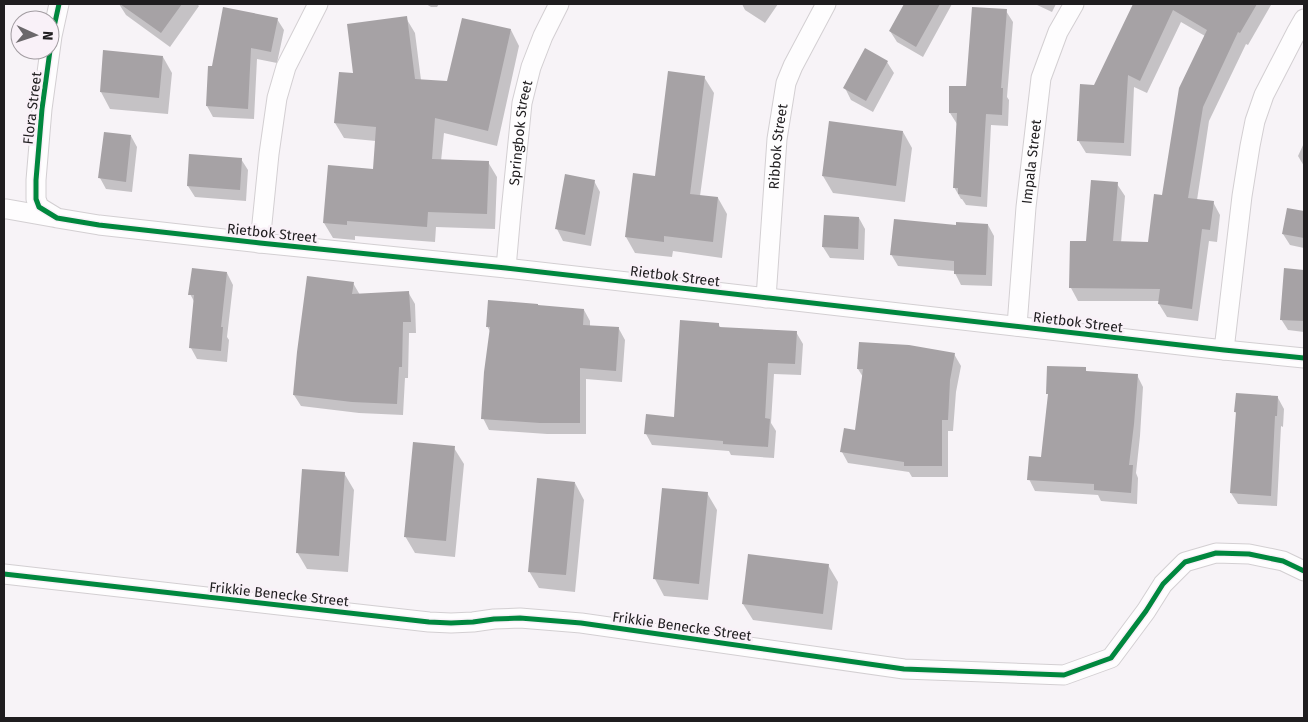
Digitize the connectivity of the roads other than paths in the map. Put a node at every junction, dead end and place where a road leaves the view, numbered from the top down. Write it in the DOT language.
graph roads {
  1 [pos="58,4"];
  2 [pos="318,4"];
  3 [pos="559,4"];
  4 [pos="826,4"];
  5 [pos="1074,4"];
  6 [pos="1304,19"];
  7 [pos="4,209"];
  8 [pos="51,215"];
  9 [pos="260,243"];
  10 [pos="506,268"];
  11 [pos="766,298"];
  12 [pos="1017,326"];
  13 [pos="1224,350"];
  14 [pos="1304,358"];
  15 [pos="1304,571"];
  16 [pos="4,574"];
  1 -- 8 [label="street, Flora Street"];
  2 -- 9 [label="street"];
  3 -- 10 [label="street, Springbok Street"];
  4 -- 11 [label="street, Ribbok Street"];
  5 -- 12 [label="street, Impala Street"];
  6 -- 13 [label="street"];
  7 -- 8 [label="street, Rietbok Street"];
  8 -- 9 [label="street, Rietbok Street"];
  9 -- 10 [label="street, Rietbok Street"];
  10 -- 11 [label="street, Rietbok Street"];
  11 -- 12 [label="street, Rietbok Street"];
  12 -- 13 [label="street, Rietbok Street"];
  13 -- 14 [label="street, Rietbok Street"];
  15 -- 16 [label="street, Frikkie Benecke Street"];
}
